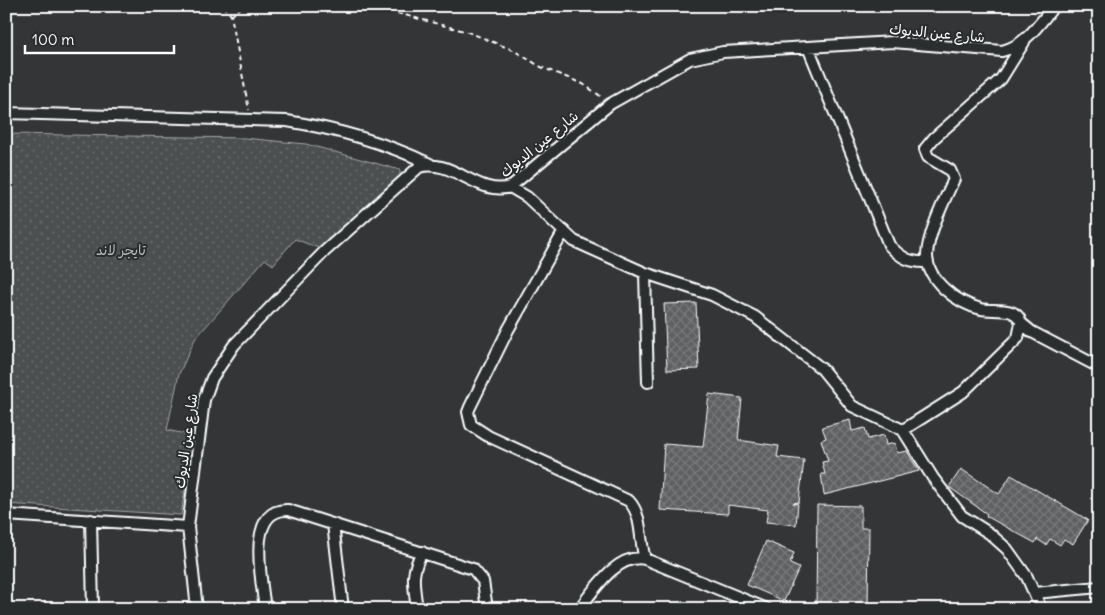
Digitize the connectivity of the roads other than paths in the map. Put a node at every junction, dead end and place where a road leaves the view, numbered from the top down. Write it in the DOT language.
graph roads {
  1 [pos="1054,6"];
  2 [pos="1024,41"];
  3 [pos="808,47"];
  4 [pos="6,113"];
  5 [pos="430,164"];
  6 [pos="510,188"];
  7 [pos="564,231"];
  8 [pos="928,262"];
  9 [pos="645,273"];
  10 [pos="1021,323"];
  11 [pos="1099,367"];
  12 [pos="648,382"];
  13 [pos="903,430"];
  14 [pos="6,515"];
  15 [pos="91,520"];
  16 [pos="333,524"];
  17 [pos="188,527"];
  18 [pos="422,552"];
  19 [pos="645,559"];
  20 [pos="1099,587"];
  21 [pos="1034,593"];
  22 [pos="93,609"];
  23 [pos="197,609"];
  24 [pos="264,609"];
  25 [pos="343,609"];
  26 [pos="417,609"];
  27 [pos="487,609"];
  28 [pos="579,609"];
  29 [pos="766,609"];
  30 [pos="1041,609"];
  1 -- 2 [label="street, شارع عين الديوك"];
  2 -- 3 [label="street, شارع عين الديوك"];
  2 -- 8 [label="street"];
  3 -- 6 [label="street, شارع عين الديوك"];
  3 -- 8 [label="street"];
  4 -- 5 [label="street"];
  5 -- 6 [label="street, شارع عين الديوك"];
  5 -- 17 [label="street, شارع عين الديوك"];
  6 -- 7 [label="street"];
  7 -- 9 [label="street"];
  7 -- 19 [label="street"];
  8 -- 10 [label="street"];
  9 -- 12 [label="street"];
  9 -- 13 [label="street"];
  10 -- 11 [label="street"];
  10 -- 13 [label="street"];
  13 -- 21 [label="street"];
  14 -- 15 [label="street"];
  15 -- 17 [label="street"];
  15 -- 22 [label="street"];
  16 -- 18 [label="street"];
  16 -- 24 [label="street"];
  16 -- 25 [label="street"];
  17 -- 23 [label="street, شارع عين الديوك"];
  18 -- 26 [label="street"];
  18 -- 27 [label="street"];
  19 -- 28 [label="street"];
  19 -- 29 [label="street"];
  20 -- 21 [label="street"];
  21 -- 30 [label="street"];
}
